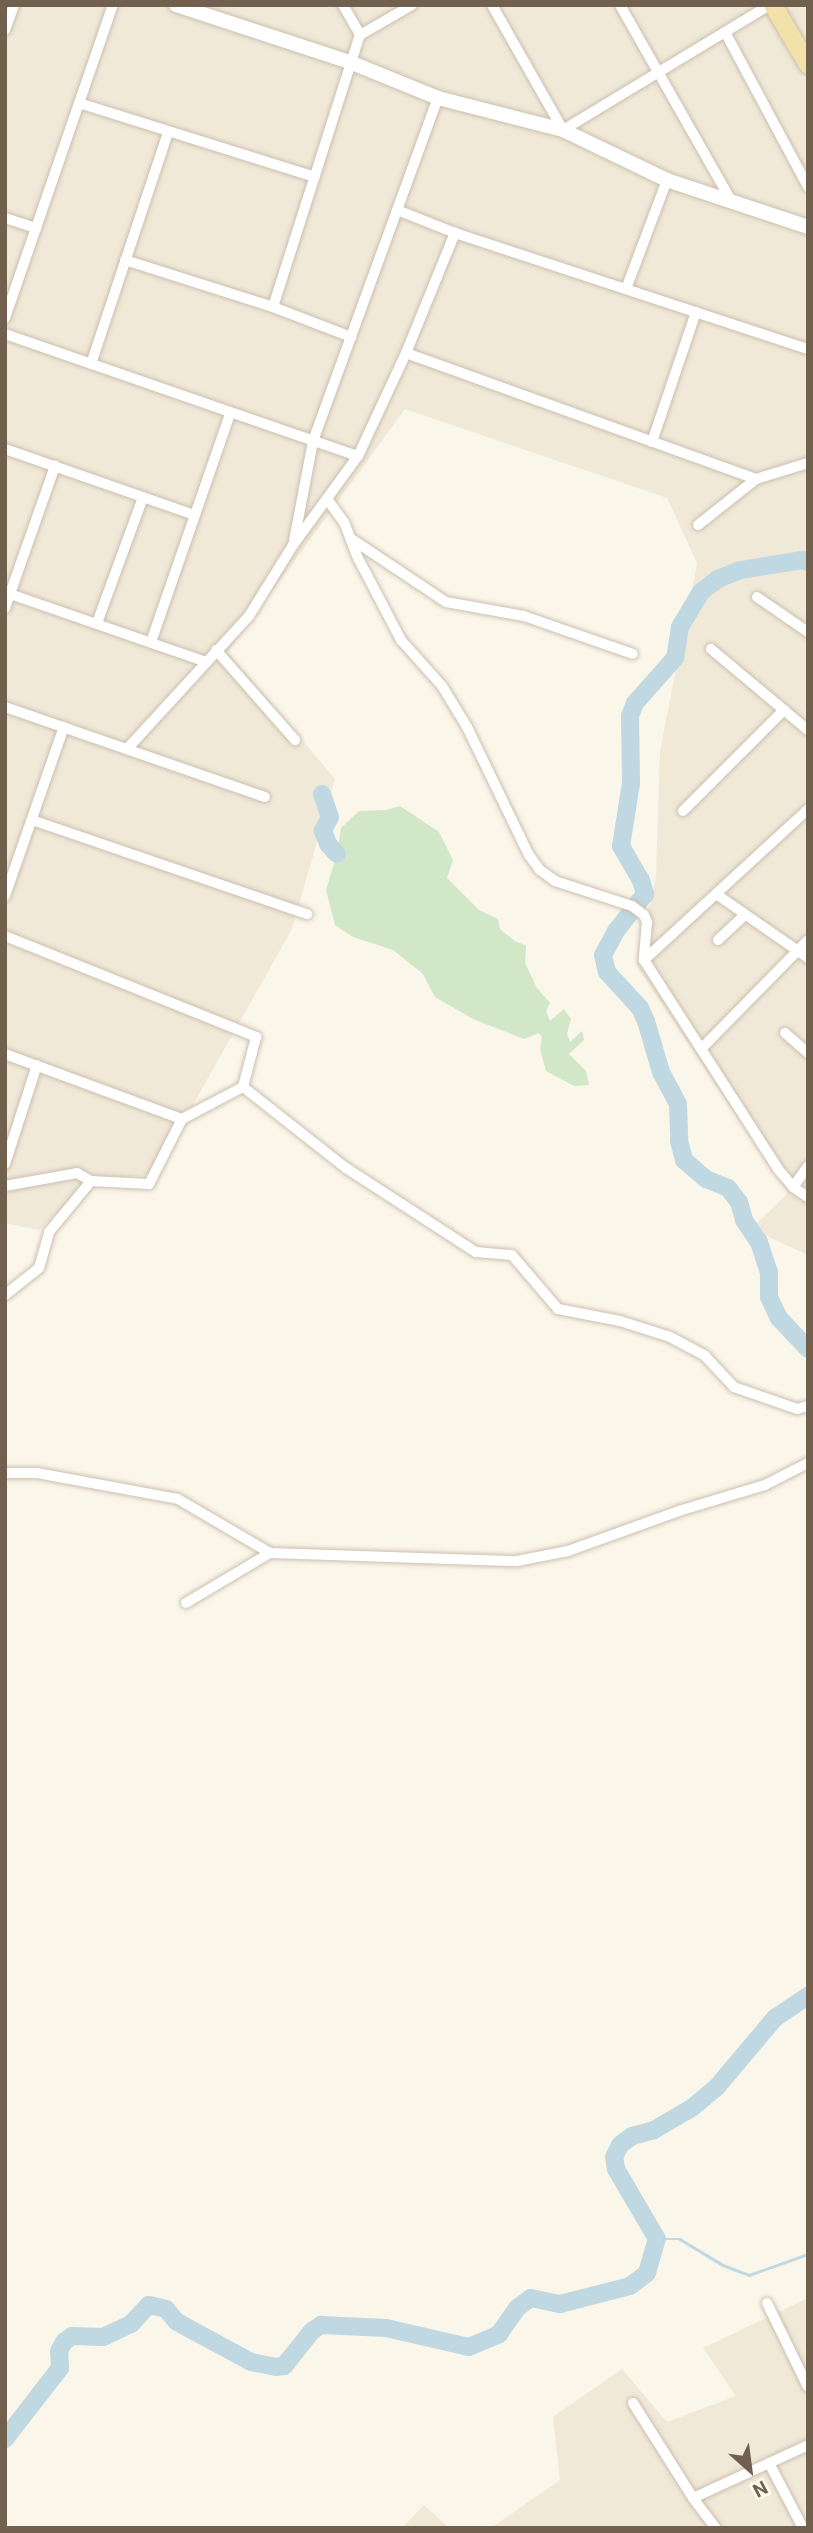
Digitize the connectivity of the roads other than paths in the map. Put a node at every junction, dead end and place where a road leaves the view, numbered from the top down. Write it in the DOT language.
graph roads {
  1 [pos="14,5"];
  2 [pos="113,5"];
  3 [pos="176,5"];
  4 [pos="207,5"];
  5 [pos="343,5"];
  6 [pos="412,5"];
  7 [pos="492,5"];
  8 [pos="620,5"];
  9 [pos="771,5"];
  10 [pos="215,19"];
  11 [pos="5,30"];
  12 [pos="725,32"];
  13 [pos="360,35"];
  14 [pos="352,63"];
  15 [pos="808,65"];
  16 [pos="660,72"];
  17 [pos="438,98"];
  18 [pos="79,103"];
  19 [pos="563,130"];
  20 [pos="167,133"];
  21 [pos="315,177"];
  22 [pos="667,180"];
  23 [pos="808,187"];
  24 [pos="731,200"];
  25 [pos="397,210"];
  26 [pos="5,218"];
  27 [pos="808,227"];
  28 [pos="36,228"];
  29 [pos="455,233"];
  30 [pos="125,260"];
  31 [pos="626,289"];
  32 [pos="273,307"];
  33 [pos="696,312"];
  34 [pos="5,318"];
  35 [pos="5,334"];
  36 [pos="351,337"];
  37 [pos="808,349"];
  38 [pos="406,353"];
  39 [pos="91,364"];
  40 [pos="230,414"];
  41 [pos="313,441"];
  42 [pos="652,442"];
  43 [pos="5,449"];
  44 [pos="358,456"];
  45 [pos="808,463"];
  46 [pos="55,466"];
  47 [pos="756,479"];
  48 [pos="143,497"];
  49 [pos="327,499"];
  50 [pos="195,515"];
  51 [pos="698,525"];
  52 [pos="352,540"];
  53 [pos="293,545"];
  54 [pos="10,594"];
  55 [pos="757,597"];
  56 [pos="5,608"];
  57 [pos="97,623"];
  58 [pos="808,632"];
  59 [pos="151,642"];
  60 [pos="711,649"];
  61 [pos="216,650"];
  62 [pos="633,654"];
  63 [pos="206,662"];
  64 [pos="5,707"];
  65 [pos="784,710"];
  66 [pos="64,727"];
  67 [pos="808,730"];
  68 [pos="295,740"];
  69 [pos="127,749"];
  70 [pos="265,797"];
  71 [pos="808,809"];
  72 [pos="683,811"];
  73 [pos="32,820"];
  74 [pos="716,894"];
  75 [pos="5,896"];
  76 [pos="307,914"];
  77 [pos="745,915"];
  78 [pos="5,936"];
  79 [pos="718,940"];
  80 [pos="808,940"];
  81 [pos="798,951"];
  82 [pos="808,958"];
  83 [pos="645,960"];
  84 [pos="785,1033"];
  85 [pos="702,1048"];
  86 [pos="808,1053"];
  87 [pos="5,1054"];
  88 [pos="37,1065"];
  89 [pos="243,1087"];
  90 [pos="182,1119"];
  91 [pos="5,1164"];
  92 [pos="808,1166"];
  93 [pos="91,1181"];
  94 [pos="5,1186"];
  95 [pos="793,1187"];
  96 [pos="808,1197"];
  97 [pos="5,1295"];
  98 [pos="808,1406"];
  99 [pos="808,1462"];
  100 [pos="5,1473"];
  101 [pos="270,1553"];
  102 [pos="186,1603"];
  103 [pos="767,2303"];
  104 [pos="806,2380"];
  105 [pos="633,2403"];
  106 [pos="808,2445"];
  107 [pos="769,2463"];
  108 [pos="693,2498"];
  109 [pos="716,2528"];
  110 [pos="803,2528"];
  1 -- 11 [label="street"];
  2 -- 18 [label="street"];
  3 -- 10 [label="street"];
  4 -- 10 [label="street"];
  5 -- 13 [label="street"];
  6 -- 13 [label="street"];
  7 -- 19 [label="street"];
  8 -- 16 [label="street"];
  9 -- 12 [label="street"];
  9 -- 15 [label="main road"];
  10 -- 14 [label="street"];
  12 -- 16 [label="street"];
  12 -- 23 [label="street"];
  13 -- 14 [label="street"];
  14 -- 17 [label="street"];
  14 -- 21 [label="street"];
  16 -- 19 [label="street"];
  16 -- 24 [label="street"];
  17 -- 19 [label="street"];
  17 -- 25 [label="street"];
  18 -- 20 [label="street"];
  18 -- 28 [label="street"];
  19 -- 22 [label="street"];
  20 -- 21 [label="street"];
  20 -- 30 [label="street"];
  21 -- 32 [label="street"];
  22 -- 24 [label="street"];
  22 -- 31 [label="street"];
  24 -- 27 [label="street"];
  25 -- 29 [label="street"];
  25 -- 36 [label="street"];
  26 -- 28 [label="street"];
  28 -- 34 [label="street"];
  29 -- 31 [label="street"];
  29 -- 38 [label="street"];
  30 -- 32 [label="street"];
  30 -- 39 [label="street"];
  31 -- 33 [label="street"];
  32 -- 36 [label="street"];
  33 -- 37 [label="street"];
  33 -- 42 [label="street"];
  35 -- 39 [label="street"];
  36 -- 41 [label="street"];
  38 -- 42 [label="street"];
  38 -- 44 [label="street"];
  39 -- 40 [label="street"];
  40 -- 41 [label="street"];
  40 -- 50 [label="street"];
  41 -- 44 [label="street"];
  41 -- 53 [label="street"];
  42 -- 47 [label="street"];
  43 -- 46 [label="street"];
  44 -- 49 [label="street"];
  45 -- 47 [label="street"];
  46 -- 48 [label="street"];
  46 -- 54 [label="street"];
  47 -- 51 [label="street"];
  48 -- 50 [label="street"];
  48 -- 57 [label="street"];
  49 -- 52 [label="street"];
  49 -- 53 [label="street"];
  50 -- 59 [label="street"];
  52 -- 62 [label="street"];
  52 -- 83 [label="street"];
  53 -- 61 [label="street"];
  54 -- 56 [label="street"];
  54 -- 57 [label="street"];
  55 -- 58 [label="street"];
  57 -- 59 [label="street"];
  59 -- 63 [label="street"];
  60 -- 65 [label="street"];
  61 -- 63 [label="street"];
  61 -- 68 [label="street"];
  63 -- 69 [label="street"];
  64 -- 66 [label="street"];
  65 -- 67 [label="street"];
  65 -- 72 [label="street"];
  66 -- 69 [label="street"];
  66 -- 73 [label="street"];
  69 -- 70 [label="street"];
  71 -- 74 [label="street"];
  73 -- 75 [label="street"];
  73 -- 76 [label="street"];
  74 -- 77 [label="street"];
  74 -- 83 [label="street"];
  77 -- 79 [label="street"];
  77 -- 81 [label="street"];
  78 -- 89 [label="street"];
  80 -- 81 [label="street"];
  81 -- 82 [label="street"];
  81 -- 85 [label="street"];
  83 -- 85 [label="street"];
  84 -- 86 [label="street"];
  85 -- 95 [label="street"];
  87 -- 88 [label="street"];
  88 -- 90 [label="street"];
  88 -- 91 [label="street"];
  89 -- 90 [label="street"];
  89 -- 98 [label="street"];
  90 -- 93 [label="street"];
  92 -- 95 [label="street"];
  93 -- 94 [label="street"];
  93 -- 97 [label="street"];
  95 -- 96 [label="street"];
  99 -- 101 [label="street"];
  100 -- 101 [label="street"];
  101 -- 102 [label="street"];
  103 -- 104 [label="street"];
  105 -- 108 [label="street"];
  106 -- 107 [label="street"];
  107 -- 108 [label="street"];
  107 -- 110 [label="street"];
  108 -- 109 [label="street"];
}
